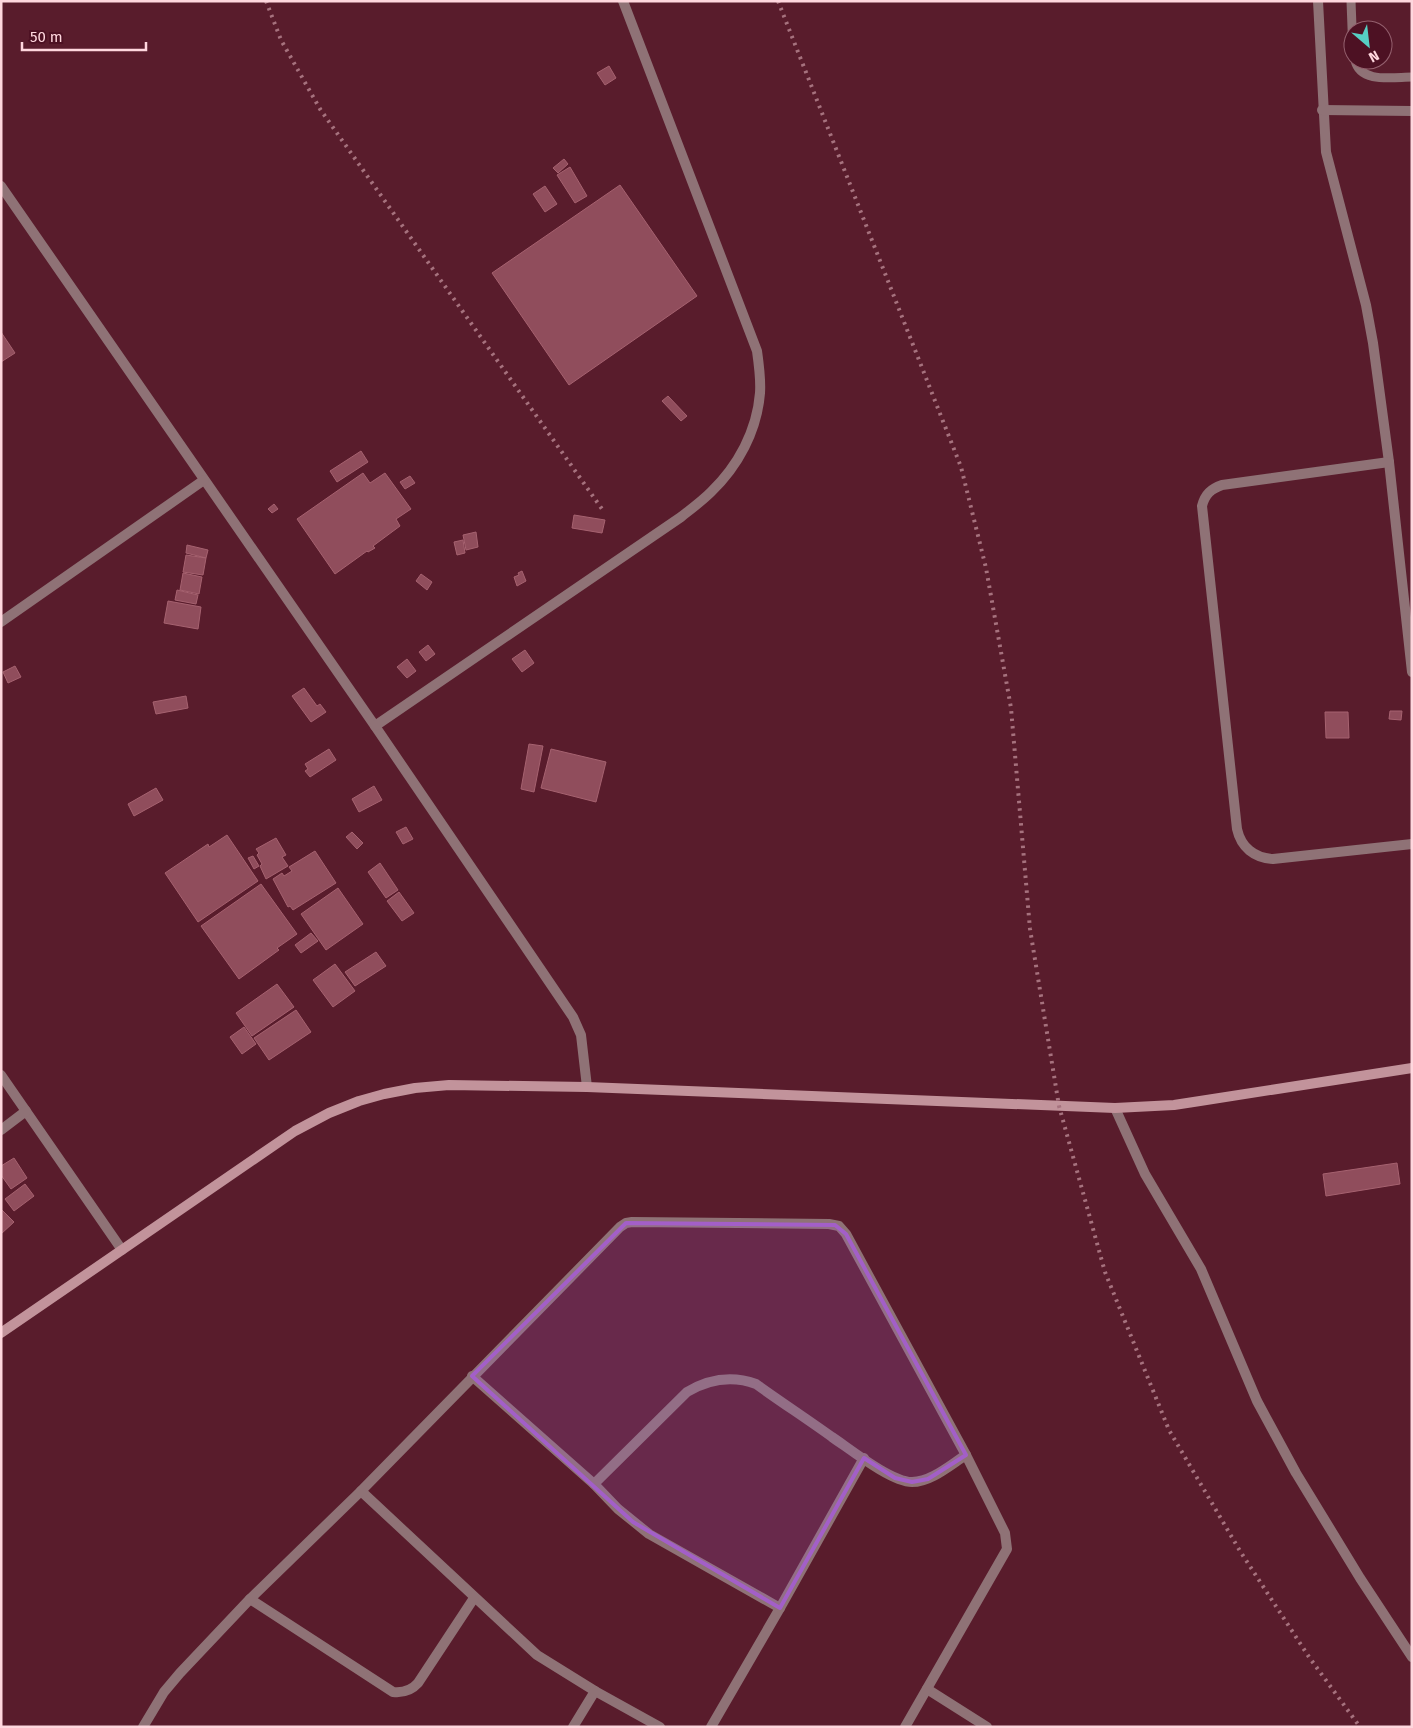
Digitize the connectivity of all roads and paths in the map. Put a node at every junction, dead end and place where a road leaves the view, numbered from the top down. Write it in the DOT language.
graph roads {
  1 [pos="623,1"];
  2 [pos="1318,1"];
  3 [pos="1351,1"];
  4 [pos="1352,20"];
  5 [pos="1361,70"];
  6 [pos="1412,76"];
  7 [pos="1322,110"];
  8 [pos="1412,111"];
  9 [pos="1,186"];
  10 [pos="1389,462"];
  11 [pos="204,480"];
  12 [pos="1409,616"];
  13 [pos="1,622"];
  14 [pos="1412,672"];
  15 [pos="375,726"];
  16 [pos="1412,844"];
  17 [pos="1412,1068"];
  18 [pos="1,1075"];
  19 [pos="587,1087"];
  20 [pos="1115,1108"];
  21 [pos="26,1111"];
  22 [pos="1,1130"];
  23 [pos="122,1250"];
  24 [pos="1,1333"];
  25 [pos="472,1376"];
  26 [pos="966,1455"];
  27 [pos="864,1458"];
  28 [pos="594,1484"];
  29 [pos="361,1491"];
  30 [pos="474,1598"];
  31 [pos="250,1599"];
  32 [pos="780,1608"];
  33 [pos="1412,1657"];
  34 [pos="927,1689"];
  35 [pos="595,1691"];
  36 [pos="143,1727"];
  37 [pos="574,1727"];
  38 [pos="660,1727"];
  39 [pos="711,1727"];
  40 [pos="905,1727"];
  41 [pos="986,1727"];
  1 -- 15 [label="street"];
  2 -- 7 [label="street"];
  3 -- 4 [label="lane"];
  5 -- 6 [label="lane"];
  7 -- 8 [label="street"];
  7 -- 10 [label="street"];
  9 -- 11 [label="street"];
  10 -- 12 [label="street"];
  10 -- 16 [label="street"];
  11 -- 13 [label="street"];
  11 -- 15 [label="street"];
  12 -- 14 [label="street"];
  15 -- 19 [label="street"];
  17 -- 20 [label="street"];
  18 -- 21 [label="street"];
  19 -- 20 [label="street"];
  19 -- 23 [label="street"];
  20 -- 33 [label="street"];
  21 -- 22 [label="street"];
  21 -- 23 [label="street"];
  23 -- 24 [label="street"];
  25 -- 26 [label="street"];
  25 -- 28 [label="street"];
  25 -- 29 [label="street"];
  26 -- 27 [label="street"];
  26 -- 34 [label="street"];
  27 -- 28 [label="street"];
  27 -- 32 [label="street"];
  28 -- 32 [label="street"];
  29 -- 30 [label="street"];
  29 -- 31 [label="street"];
  30 -- 31 [label="street"];
  30 -- 35 [label="street"];
  31 -- 36 [label="street"];
  32 -- 39 [label="street"];
  34 -- 40 [label="street"];
  34 -- 41 [label="street"];
  35 -- 37 [label="street"];
  35 -- 38 [label="street"];
}
